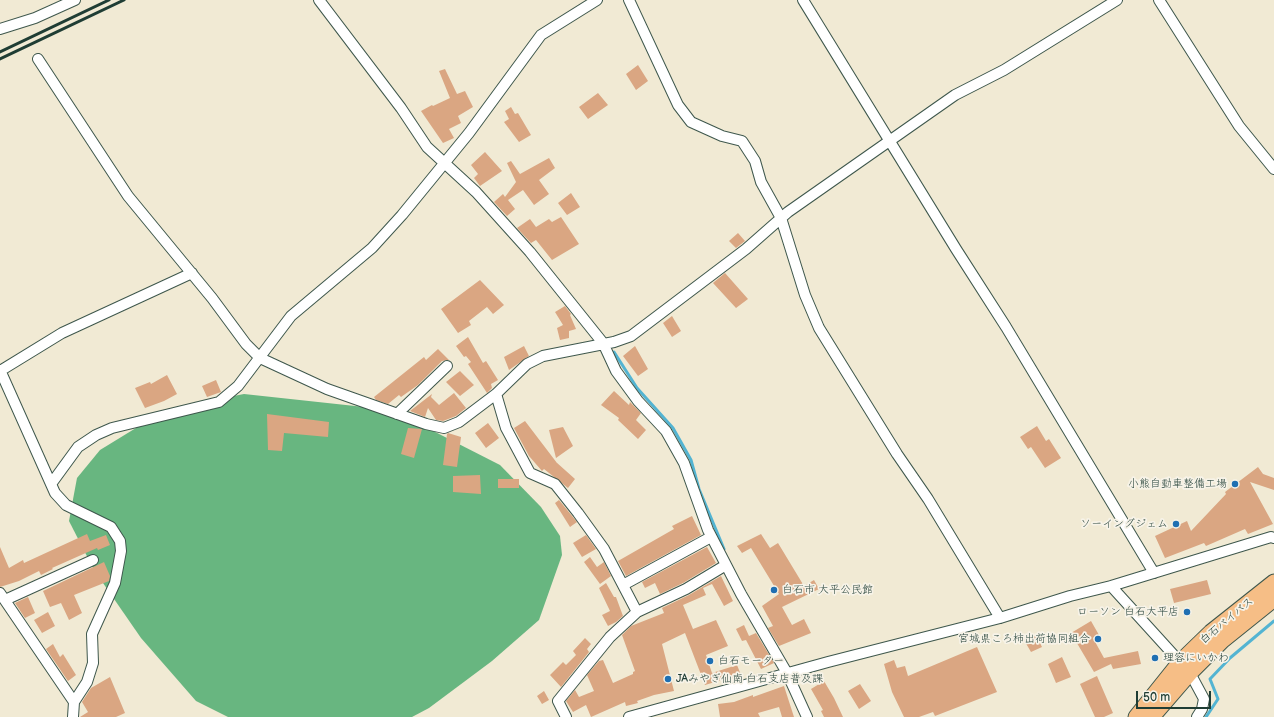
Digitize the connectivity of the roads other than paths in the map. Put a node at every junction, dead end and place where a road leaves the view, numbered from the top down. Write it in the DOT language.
graph roads {
  1 [pos="75,0"];
  2 [pos="319,0"];
  3 [pos="598,0"];
  4 [pos="629,0"];
  5 [pos="803,0"];
  6 [pos="1117,0"];
  7 [pos="1159,0"];
  8 [pos="0,28"];
  9 [pos="38,59"];
  10 [pos="890,142"];
  11 [pos="445,164"];
  12 [pos="1274,169"];
  13 [pos="781,218"];
  14 [pos="192,273"];
  15 [pos="603,343"];
  16 [pos="260,358"];
  17 [pos="447,366"];
  18 [pos="496,394"];
  19 [pos="397,414"];
  20 [pos="51,484"];
  21 [pos="711,537"];
  22 [pos="1273,537"];
  23 [pos="93,560"];
  24 [pos="726,565"];
  25 [pos="1154,573"];
  26 [pos="1274,582"];
  27 [pos="622,585"];
  28 [pos="1111,586"];
  29 [pos="2,596"];
  30 [pos="1274,599"];
  31 [pos="638,612"];
  32 [pos="1000,618"];
  33 [pos="1180,662"];
  34 [pos="787,673"];
  35 [pos="1190,673"];
  36 [pos="74,702"];
  37 [pos="73,717"];
  38 [pos="566,717"];
  39 [pos="629,717"];
  40 [pos="808,717"];
  41 [pos="1136,717"];
  42 [pos="1152,717"];
  43 [pos="1197,717"];
  1 -- 8 [label="street"];
  2 -- 11 [label="street"];
  3 -- 11 [label="street"];
  4 -- 13 [label="street"];
  5 -- 10 [label="street"];
  6 -- 10 [label="street"];
  7 -- 12 [label="street"];
  9 -- 14 [label="street"];
  10 -- 13 [label="street"];
  10 -- 25 [label="street"];
  11 -- 15 [label="street"];
  11 -- 16 [label="street"];
  13 -- 15 [label="street"];
  13 -- 32 [label="street"];
  14 -- 16 [label="street"];
  14 -- 20 [label="street"];
  15 -- 18 [label="street"];
  15 -- 21 [label="street"];
  16 -- 19 [label="street"];
  16 -- 20 [label="street"];
  17 -- 19 [label="street"];
  18 -- 19 [label="street"];
  18 -- 27 [label="street"];
  20 -- 36 [label="street"];
  21 -- 24 [label="street"];
  21 -- 27 [label="street"];
  22 -- 25 [label="street"];
  23 -- 29 [label="street"];
  24 -- 31 [label="street"];
  24 -- 34 [label="street"];
  25 -- 28 [label="street"];
  26 -- 33 [label="highway, 白石バイパス"];
  27 -- 31 [label="street"];
  28 -- 32 [label="street"];
  28 -- 33 [label="street"];
  29 -- 36 [label="street"];
  30 -- 35 [label="highway, 白石バイパス"];
  31 -- 38 [label="street"];
  32 -- 34 [label="street"];
  33 -- 35 [label="street"];
  33 -- 41 [label="highway, 白石バイパス"];
  34 -- 39 [label="street"];
  34 -- 40 [label="street"];
  35 -- 42 [label="highway, 白石バイパス"];
  35 -- 43 [label="street"];
  36 -- 37 [label="street"];
}
